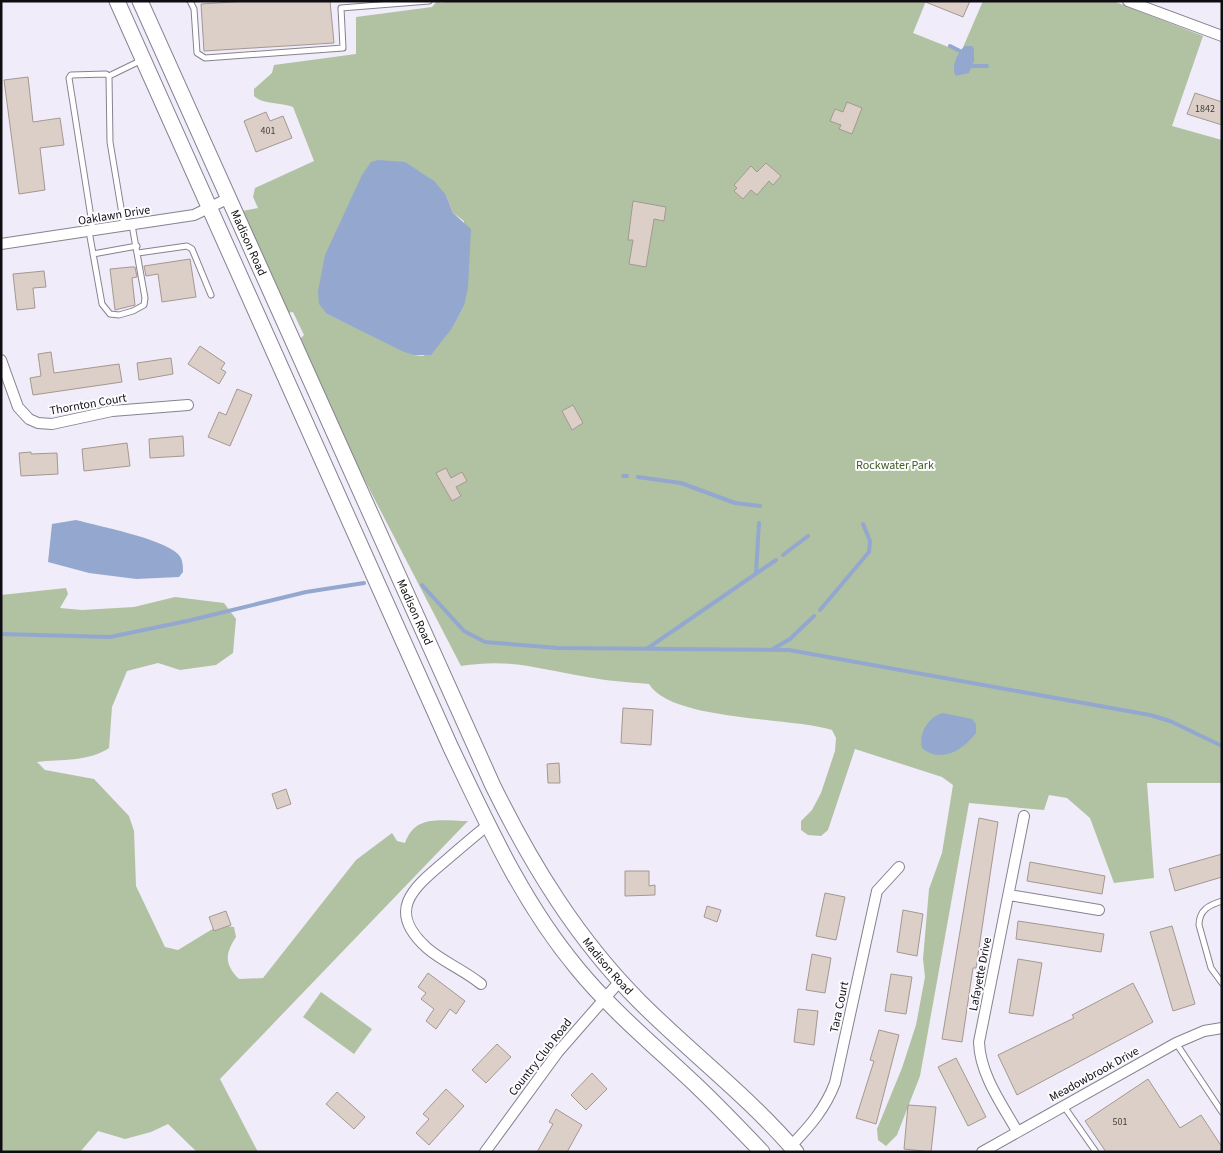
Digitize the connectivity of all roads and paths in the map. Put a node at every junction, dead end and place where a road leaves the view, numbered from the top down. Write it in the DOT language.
graph roads {
  1 [pos="117,1"];
  2 [pos="140,1"];
  3 [pos="190,1"];
  4 [pos="429,1"];
  5 [pos="1128,1"];
  6 [pos="1222,36"];
  7 [pos="143,59"];
  8 [pos="109,76"];
  9 [pos="227,199"];
  10 [pos="209,208"];
  11 [pos="128,226"];
  12 [pos="91,231"];
  13 [pos="1,244"];
  14 [pos="137,246"];
  15 [pos="138,253"];
  16 [pos="93,254"];
  17 [pos="211,295"];
  18 [pos="1,360"];
  19 [pos="188,405"];
  20 [pos="1024,816"];
  21 [pos="488,825"];
  22 [pos="898,867"];
  23 [pos="1009,894"];
  24 [pos="1222,901"];
  25 [pos="1099,910"];
  26 [pos="620,981"];
  27 [pos="1222,983"];
  28 [pos="481,984"];
  29 [pos="603,998"];
  30 [pos="1222,1028"];
  31 [pos="1176,1044"];
  32 [pos="1063,1105"];
  33 [pos="1222,1112"];
  34 [pos="1017,1131"];
  35 [pos="794,1149"];
  36 [pos="484,1152"];
  37 [pos="762,1152"];
  38 [pos="982,1152"];
  39 [pos="1096,1152"];
  1 -- 7 [label="main road, Madison Road"];
  2 -- 9 [label="main road, Madison Road"];
  3 -- 4 [label="lane"];
  5 -- 6 [label="street"];
  7 -- 8 [label="lane"];
  7 -- 10 [label="main road, Madison Road"];
  8 -- 11 [label="lane"];
  8 -- 12 [label="lane"];
  9 -- 10 [label="street, Oaklawn Drive"];
  9 -- 26 [label="main road, Madison Road"];
  10 -- 11 [label="street, Oaklawn Drive"];
  10 -- 21 [label="main road, Madison Road"];
  11 -- 12 [label="street, Oaklawn Drive"];
  11 -- 14 [label="lane"];
  12 -- 13 [label="street, Oaklawn Drive"];
  12 -- 16 [label="lane"];
  14 -- 15 [label="lane"];
  14 -- 16 [label="lane"];
  15 -- 16 [label="lane"];
  15 -- 17 [label="lane"];
  18 -- 19 [label="street, Thornton Court"];
  20 -- 23 [label="street, Lafayette Drive"];
  21 -- 28 [label="street"];
  21 -- 29 [label="main road, Madison Road"];
  22 -- 35 [label="street, Tara Court"];
  23 -- 25 [label="street"];
  23 -- 34 [label="street, Lafayette Drive"];
  24 -- 27 [label="lane"];
  26 -- 29 [label="street, Country Club Road"];
  26 -- 35 [label="main road, Madison Road"];
  29 -- 36 [label="street, Country Club Road"];
  29 -- 37 [label="main road, Madison Road"];
  30 -- 31 [label="street, Meadowbrook Drive"];
  31 -- 32 [label="street, Meadowbrook Drive"];
  31 -- 33 [label="lane"];
  32 -- 34 [label="street, Meadowbrook Drive"];
  32 -- 39 [label="lane"];
  34 -- 38 [label="street, Meadowbrook Drive"];
}
